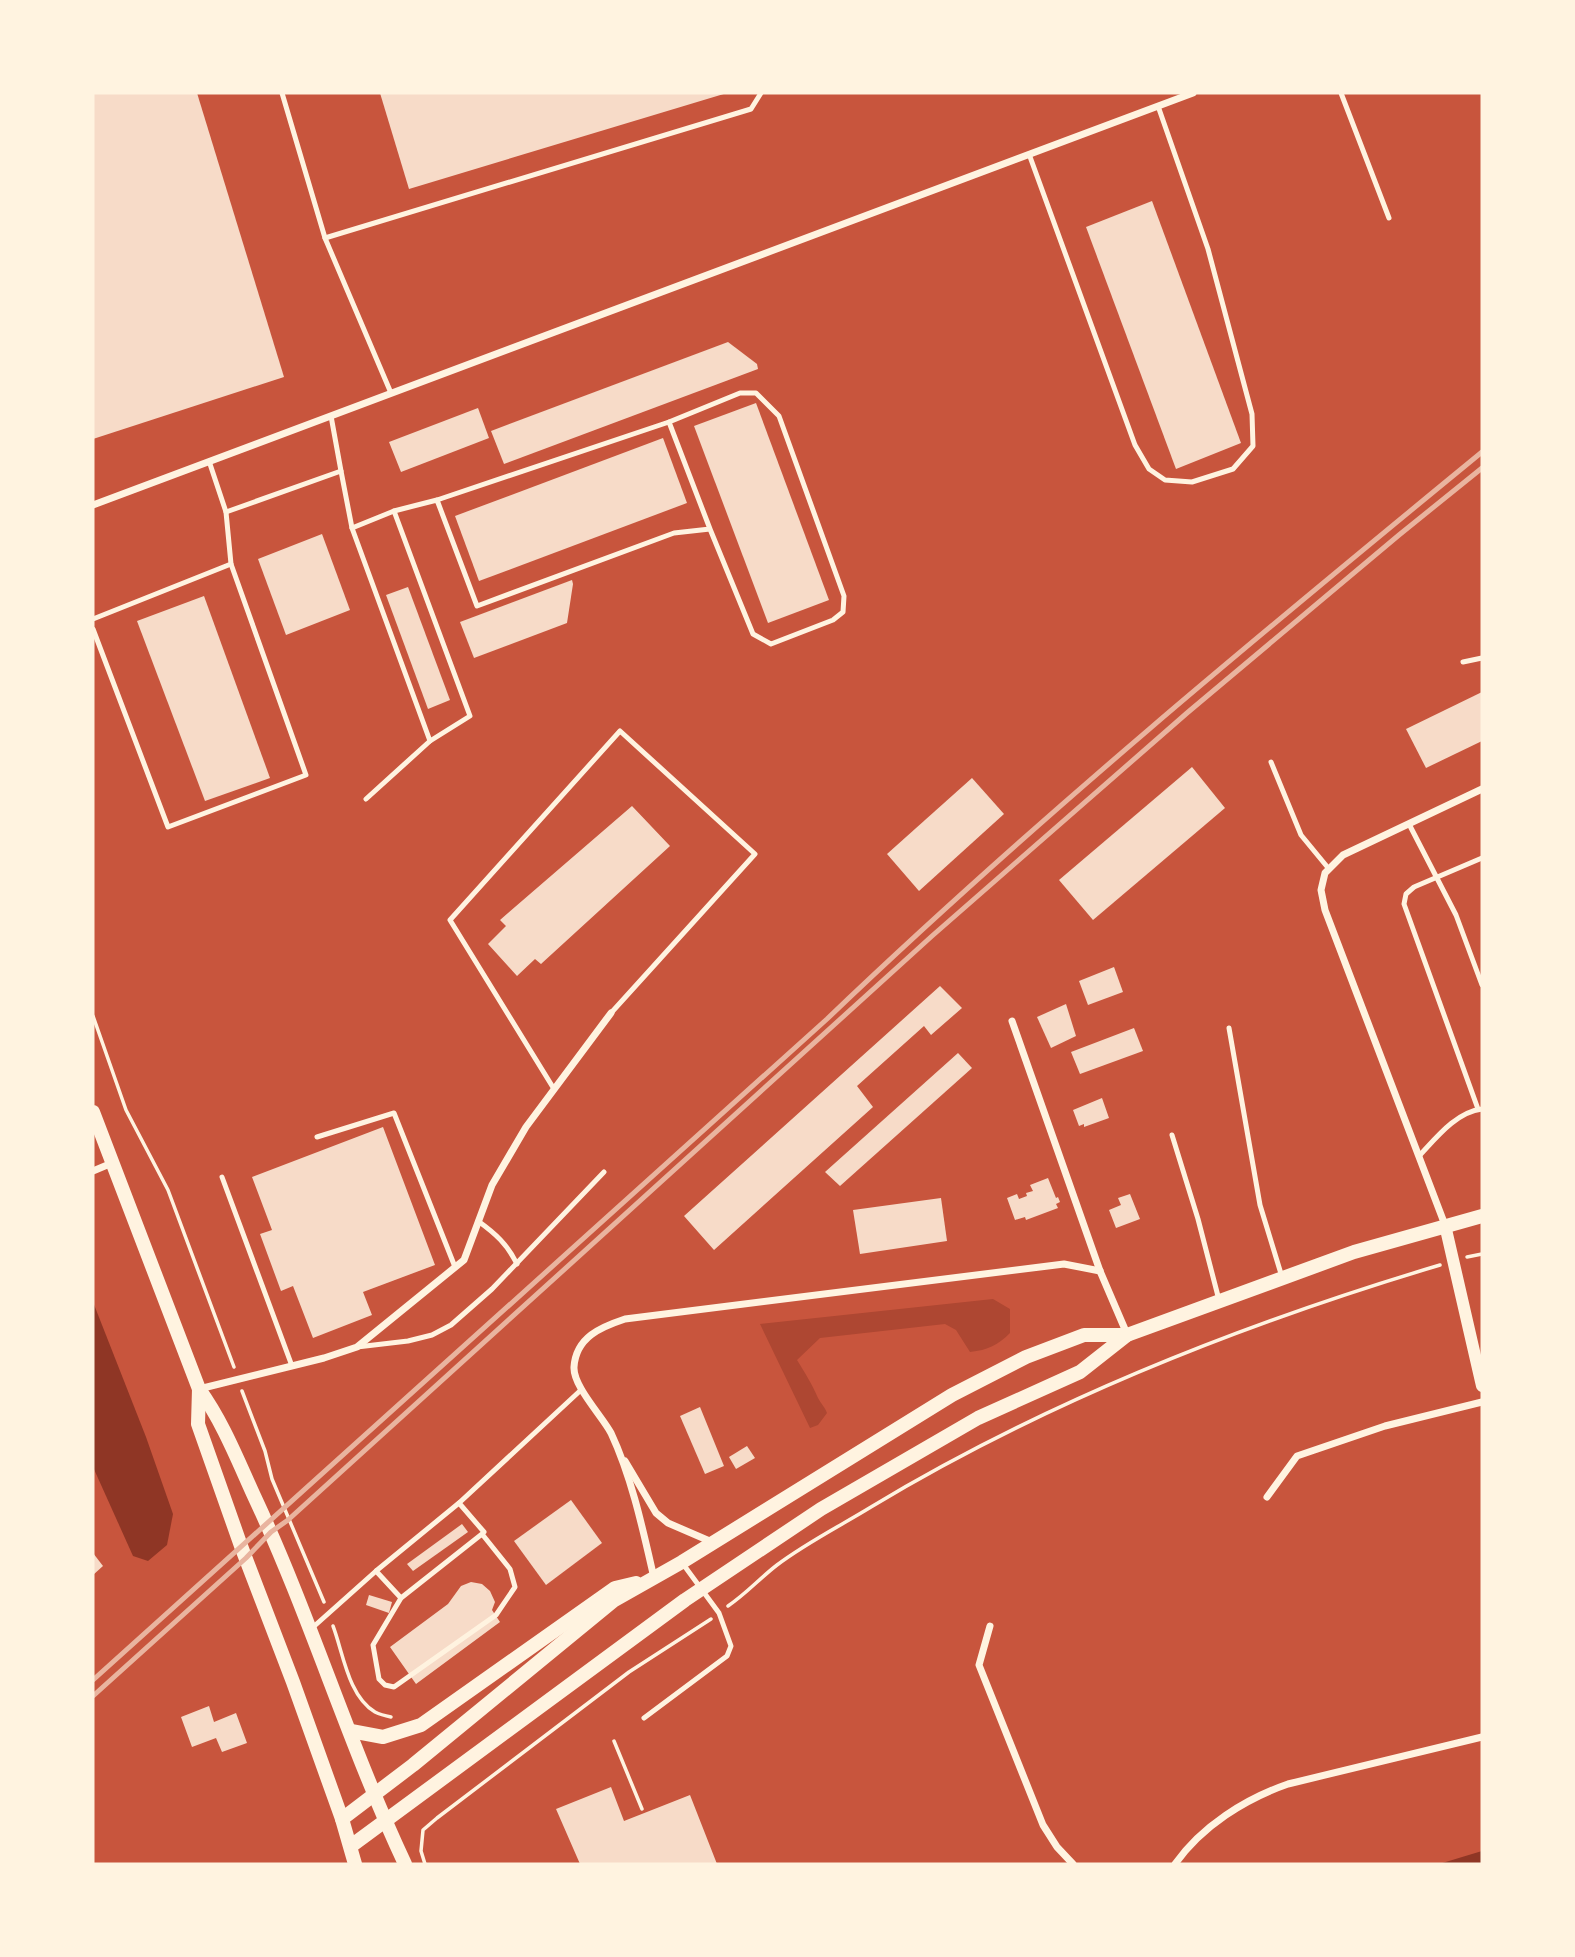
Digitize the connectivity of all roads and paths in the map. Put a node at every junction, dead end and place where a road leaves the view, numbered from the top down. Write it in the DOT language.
graph roads {
  1 [pos="282,93"];
  2 [pos="761,93"];
  3 [pos="1193,93"];
  4 [pos="1342,93"];
  5 [pos="1175,96"];
  6 [pos="1158,106"];
  7 [pos="1029,154"];
  8 [pos="1389,218"];
  9 [pos="325,239"];
  10 [pos="391,393"];
  11 [pos="331,416"];
  12 [pos="669,422"];
  13 [pos="209,461"];
  14 [pos="341,471"];
  15 [pos="437,500"];
  16 [pos="93,505"];
  17 [pos="394,510"];
  18 [pos="226,512"];
  19 [pos="352,528"];
  20 [pos="710,529"];
  21 [pos="231,564"];
  22 [pos="93,619"];
  23 [pos="93,629"];
  24 [pos="1482,657"];
  25 [pos="1463,662"];
  26 [pos="430,741"];
  27 [pos="1271,762"];
  28 [pos="1482,789"];
  29 [pos="366,799"];
  30 [pos="1409,824"];
  31 [pos="1482,858"];
  32 [pos="1329,869"];
  33 [pos="1437,876"];
  34 [pos="1482,985"];
  35 [pos="611,1013"];
  36 [pos="1012,1021"];
  37 [pos="1229,1028"];
  38 [pos="554,1089"];
  39 [pos="1480,1109"];
  40 [pos="93,1112"];
  41 [pos="1171,1135"];
  42 [pos="317,1137"];
  43 [pos="1419,1156"];
  44 [pos="111,1163"];
  45 [pos="93,1171"];
  46 [pos="604,1172"];
  47 [pos="222,1177"];
  48 [pos="1482,1216"];
  49 [pos="478,1221"];
  50 [pos="1445,1225"];
  51 [pos="1482,1254"];
  52 [pos="1453,1261"];
  53 [pos="517,1264"];
  54 [pos="456,1267"];
  55 [pos="1100,1271"];
  56 [pos="1282,1277"];
  57 [pos="1219,1300"];
  58 [pos="1127,1335"];
  59 [pos="357,1346"];
  60 [pos="292,1366"];
  61 [pos="1482,1385"];
  62 [pos="198,1389"];
  63 [pos="582,1389"];
  64 [pos="1482,1402"];
  65 [pos="619,1452"];
  66 [pos="1267,1497"];
  67 [pos="459,1503"];
  68 [pos="482,1534"];
  69 [pos="713,1542"];
  70 [pos="682,1562"];
  71 [pos="376,1571"];
  72 [pos="654,1578"];
  73 [pos="700,1589"];
  74 [pos="401,1598"];
  75 [pos="719,1613"];
  76 [pos="990,1626"];
  77 [pos="311,1629"];
  78 [pos="645,1718"];
  79 [pos="351,1731"];
  80 [pos="1482,1737"];
  81 [pos="614,1741"];
  82 [pos="375,1796"];
  83 [pos="430,1809"];
  84 [pos="642,1809"];
  85 [pos="437,1818"];
  86 [pos="342,1819"];
  87 [pos="385,1821"];
  88 [pos="351,1846"];
  89 [pos="355,1864"];
  90 [pos="405,1864"];
  91 [pos="425,1864"];
  92 [pos="1073,1864"];
  93 [pos="1175,1864"];
  1 -- 9 [label="lane"];
  2 -- 9 [label="lane"];
  3 -- 5 [label="street"];
  4 -- 8 [label="lane"];
  5 -- 6 [label="street"];
  6 -- 7 [label="street"];
  6 -- 7 [label="lane"];
  7 -- 10 [label="street"];
  9 -- 10 [label="lane"];
  10 -- 11 [label="street"];
  11 -- 13 [label="street"];
  11 -- 14 [label="lane"];
  12 -- 15 [label="lane"];
  12 -- 20 [label="lane"];
  12 -- 20 [label="lane"];
  13 -- 16 [label="street"];
  13 -- 18 [label="lane"];
  14 -- 18 [label="lane"];
  14 -- 19 [label="lane"];
  15 -- 17 [label="lane"];
  15 -- 20 [label="lane"];
  17 -- 19 [label="lane"];
  17 -- 26 [label="lane"];
  18 -- 21 [label="lane"];
  19 -- 26 [label="lane"];
  21 -- 22 [label="lane"];
  21 -- 23 [label="lane"];
  24 -- 25 [label="lane"];
  26 -- 29 [label="lane"];
  27 -- 32 [label="lane"];
  28 -- 30 [label="street"];
  30 -- 32 [label="street"];
  30 -- 33 [label="lane"];
  31 -- 33 [label="lane"];
  32 -- 43 [label="street"];
  33 -- 34 [label="lane"];
  33 -- 39 [label="lane"];
  35 -- 38 [label="street"];
  35 -- 38 [label="lane"];
  36 -- 55 [label="street"];
  37 -- 56 [label="lane"];
  38 -- 49 [label="street"];
  39 -- 43 [label="lane"];
  40 -- 44 [label="main road"];
  41 -- 57 [label="lane"];
  42 -- 54 [label="lane"];
  43 -- 50 [label="street"];
  44 -- 45 [label="street"];
  44 -- 62 [label="main road"];
  46 -- 53 [label="lane"];
  47 -- 60 [label="lane"];
  48 -- 50 [label="main road"];
  49 -- 53 [label="lane"];
  49 -- 54 [label="street"];
  50 -- 52 [label="street"];
  50 -- 56 [label="main road"];
  51 -- 52 [label="path"];
  52 -- 61 [label="street"];
  52 -- 75 [label="path"];
  53 -- 59 [label="lane"];
  54 -- 59 [label="street"];
  55 -- 58 [label="street"];
  55 -- 63 [label="street"];
  56 -- 57 [label="main road"];
  57 -- 58 [label="main road"];
  58 -- 69 [label="main road"];
  58 -- 73 [label="main road"];
  59 -- 60 [label="street"];
  60 -- 62 [label="street"];
  62 -- 77 [label="main road"];
  62 -- 86 [label="main road"];
  63 -- 65 [label="street"];
  63 -- 67 [label="lane"];
  64 -- 66 [label="street"];
  65 -- 69 [label="street"];
  65 -- 72 [label="street"];
  67 -- 68 [label="lane"];
  67 -- 71 [label="lane"];
  68 -- 74 [label="lane"];
  68 -- 74 [label="lane"];
  69 -- 70 [label="main road"];
  70 -- 72 [label="main road"];
  70 -- 73 [label="lane"];
  71 -- 74 [label="lane"];
  71 -- 77 [label="lane"];
  72 -- 79 [label="main road"];
  72 -- 82 [label="main road"];
  73 -- 75 [label="lane"];
  73 -- 87 [label="main road"];
  75 -- 78 [label="lane"];
  75 -- 85 [label="path"];
  76 -- 92 [label="street"];
  77 -- 79 [label="main road"];
  79 -- 82 [label="main road"];
  80 -- 93 [label="street"];
  81 -- 84 [label="path"];
  82 -- 86 [label="main road"];
  82 -- 87 [label="main road"];
  83 -- 85 [label="path"];
  85 -- 91 [label="path"];
  86 -- 88 [label="main road"];
  87 -- 88 [label="main road"];
  87 -- 90 [label="main road"];
  88 -- 89 [label="main road"];
}
